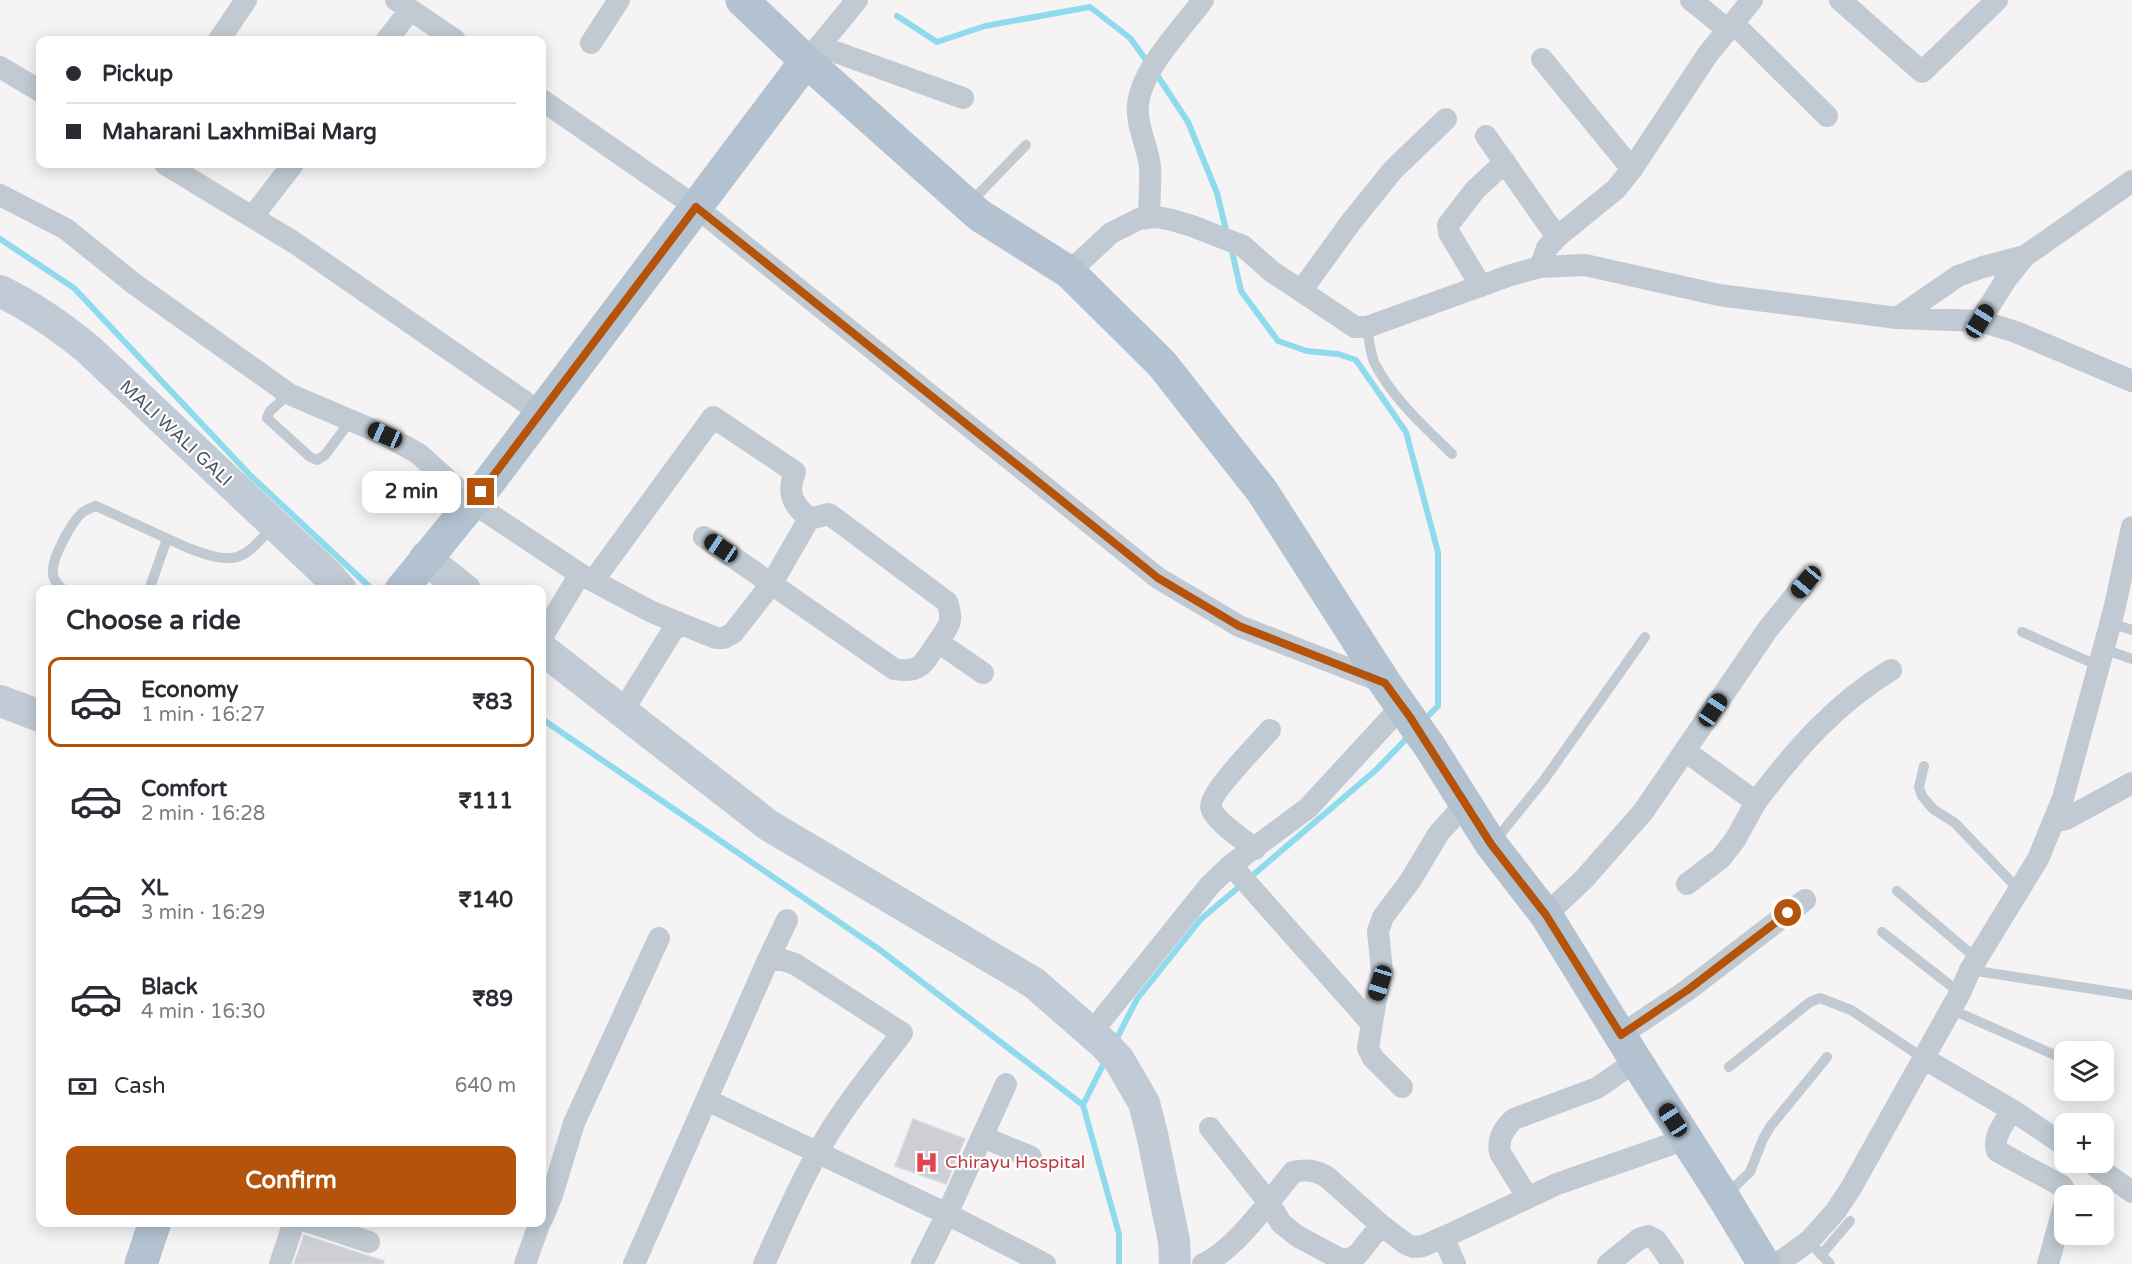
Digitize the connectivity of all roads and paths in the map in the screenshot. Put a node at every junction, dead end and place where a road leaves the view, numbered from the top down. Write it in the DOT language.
graph roads {
  1 [pos="246,0"];
  2 [pos="620,0"];
  3 [pos="742,0"];
  4 [pos="857,0"];
  5 [pos="1203,0"];
  6 [pos="1691,0"];
  7 [pos="1752,0"];
  8 [pos="1840,0"];
  9 [pos="1997,0"];
  10 [pos="403,5"];
  11 [pos="1731,27"];
  12 [pos="222,36"];
  13 [pos="389,36"];
  14 [pos="449,36"];
  15 [pos="591,43"];
  16 [pos="812,54"];
  17 [pos="1542,59"];
  18 [pos="0,67"];
  19 [pos="36,89"];
  20 [pos="963,98"];
  21 [pos="546,103"];
  22 [pos="1827,116"];
  23 [pos="1446,119"];
  24 [pos="1486,136"];
  25 [pos="1026,145"];
  26 [pos="1505,162"];
  27 [pos="172,168"];
  28 [pos="290,168"];
  29 [pos="1632,169"];
  30 [pos="2132,181"];
  31 [pos="0,195"];
  32 [pos="968,205"];
  33 [pos="696,207"];
  34 [pos="253,216"];
  35 [pos="1149,218"];
  36 [pos="1557,237"];
  37 [pos="2025,256"];
  38 [pos="1540,267"];
  39 [pos="1069,272"];
  40 [pos="1480,286"];
  41 [pos="0,291"];
  42 [pos="1302,291"];
  43 [pos="1897,318"];
  44 [pos="1980,321"];
  45 [pos="1367,327"];
  46 [pos="2132,381"];
  47 [pos="289,394"];
  48 [pos="541,413"];
  49 [pos="351,420"];
  50 [pos="1452,454"];
  51 [pos="473,503"];
  52 [pos="809,519"];
  53 [pos="274,524"];
  54 [pos="2132,527"];
  55 [pos="704,537"];
  56 [pos="167,539"];
  57 [pos="412,575"];
  58 [pos="586,578"];
  59 [pos="772,582"];
  60 [pos="1806,582"];
  61 [pos="59,585"];
  62 [pos="151,585"];
  63 [pos="337,585"];
  64 [pos="447,585"];
  65 [pos="678,622"];
  66 [pos="2121,627"];
  67 [pos="546,632"];
  68 [pos="2022,632"];
  69 [pos="1645,637"];
  70 [pos="938,642"];
  71 [pos="546,652"];
  72 [pos="2101,657"];
  73 [pos="2132,659"];
  74 [pos="1891,670"];
  75 [pos="983,673"];
  76 [pos="0,701"];
  77 [pos="1399,702"];
  78 [pos="622,712"];
  79 [pos="36,714"];
  80 [pos="1270,730"];
  81 [pos="1685,751"];
  82 [pos="1924,766"];
  83 [pos="2132,783"];
  84 [pos="1756,802"];
  85 [pos="1466,803"];
  86 [pos="2053,822"];
  87 [pos="1491,844"];
  88 [pos="1255,849"];
  89 [pos="1231,865"];
  90 [pos="1687,885"];
  91 [pos="2019,890"];
  92 [pos="1897,891"];
  93 [pos="1805,900"];
  94 [pos="1546,915"];
  95 [pos="787,920"];
  96 [pos="1882,932"];
  97 [pos="659,938"];
  98 [pos="768,960"];
  99 [pos="1974,964"];
  100 [pos="2132,995"];
  101 [pos="1955,1001"];
  102 [pos="1371,1023"];
  103 [pos="1105,1045"];
  104 [pos="1629,1048"];
  105 [pos="2054,1054"];
  106 [pos="1827,1057"];
  107 [pos="1923,1058"];
  108 [pos="1729,1067"];
  109 [pos="1006,1084"];
  110 [pos="1402,1087"];
  111 [pos="707,1100"];
  112 [pos="2012,1110"];
  113 [pos="1210,1128"];
  114 [pos="983,1137"];
  115 [pos="2054,1138"];
  116 [pos="1686,1139"];
  117 [pos="818,1152"];
  118 [pos="1031,1157"];
  119 [pos="2105,1173"];
  120 [pos="2060,1185"];
  121 [pos="2132,1192"];
  122 [pos="1528,1198"];
  123 [pos="1724,1198"];
  124 [pos="1269,1203"];
  125 [pos="546,1209"];
  126 [pos="947,1214"];
  127 [pos="1850,1221"];
  128 [pos="1382,1225"];
  129 [pos="153,1227"];
  130 [pos="292,1227"];
  131 [pos="324,1227"];
  132 [pos="539,1227"];
  133 [pos="1443,1237"];
  134 [pos="369,1242"];
  135 [pos="2054,1242"];
  136 [pos="1815,1248"];
  137 [pos="1414,1256"];
  138 [pos="141,1264"];
  139 [pos="280,1264"];
  140 [pos="525,1264"];
  141 [pos="634,1264"];
  142 [pos="764,1264"];
  143 [pos="922,1264"];
  144 [pos="1046,1264"];
  145 [pos="1175,1264"];
  146 [pos="1203,1264"];
  147 [pos="1455,1264"];
  148 [pos="1608,1264"];
  149 [pos="1674,1264"];
  150 [pos="1764,1264"];
  151 [pos="1777,1264"];
  152 [pos="1830,1264"];
  153 [pos="2048,1264"];
  1 -- 12 [label="street"];
  2 -- 15 [label="street"];
  3 -- 16 [label="main road"];
  4 -- 16 [label="street"];
  5 -- 35 [label="street"];
  6 -- 11 [label="street"];
  7 -- 11 [label="street"];
  8 -- 9 [label="street"];
  10 -- 13 [label="street"];
  10 -- 14 [label="street"];
  11 -- 22 [label="street"];
  11 -- 29 [label="street"];
  16 -- 20 [label="street"];
  16 -- 32 [label="main road"];
  16 -- 33 [label="main road"];
  17 -- 29 [label="street"];
  18 -- 19 [label="street"];
  21 -- 33 [label="street"];
  23 -- 42 [label="street"];
  24 -- 26 [label="street"];
  25 -- 32 [label="lane"];
  26 -- 36 [label="street"];
  26 -- 40 [label="street"];
  27 -- 34 [label="street"];
  28 -- 34 [label="street"];
  29 -- 36 [label="street"];
  30 -- 37 [label="street"];
  31 -- 47 [label="street"];
  32 -- 39 [label="main road"];
  33 -- 48 [label="main road"];
  33 -- 77 [label="street"];
  34 -- 48 [label="street"];
  35 -- 39 [label="street"];
  35 -- 42 [label="street"];
  36 -- 38 [label="street"];
  37 -- 43 [label="street"];
  37 -- 44 [label="street"];
  38 -- 40 [label="street"];
  38 -- 43 [label="street"];
  39 -- 77 [label="main road"];
  40 -- 45 [label="street"];
  41 -- 53 [label="street, MALI WALI GALI"];
  42 -- 45 [label="street"];
  43 -- 44 [label="street"];
  44 -- 46 [label="street"];
  45 -- 50 [label="lane"];
  47 -- 49 [label="street"];
  47 -- 49 [label="lane"];
  48 -- 51 [label="main road"];
  49 -- 51 [label="street"];
  51 -- 57 [label="main road"];
  51 -- 58 [label="street"];
  52 -- 58 [label="street"];
  52 -- 59 [label="street"];
  52 -- 70 [label="street"];
  53 -- 56 [label="lane"];
  53 -- 63 [label="street, MALI WALI GALI"];
  54 -- 66 [label="street"];
  55 -- 59 [label="street"];
  56 -- 61 [label="lane"];
  56 -- 62 [label="lane"];
  57 -- 64 [label="street"];
  58 -- 65 [label="street"];
  58 -- 67 [label="street"];
  59 -- 65 [label="street"];
  59 -- 70 [label="street"];
  60 -- 81 [label="street"];
  65 -- 78 [label="street"];
  66 -- 72 [label="street"];
  68 -- 72 [label="lane"];
  69 -- 87 [label="lane"];
  70 -- 75 [label="street"];
  71 -- 78 [label="street"];
  72 -- 73 [label="lane"];
  72 -- 86 [label="street"];
  74 -- 84 [label="street"];
  76 -- 79 [label="street"];
  77 -- 85 [label="main road"];
  77 -- 88 [label="street"];
  78 -- 103 [label="street"];
  80 -- 88 [label="street"];
  81 -- 84 [label="street"];
  81 -- 94 [label="street"];
  82 -- 91 [label="lane"];
  83 -- 86 [label="street"];
  84 -- 90 [label="street"];
  85 -- 87 [label="main road"];
  85 -- 102 [label="street"];
  86 -- 91 [label="street"];
  87 -- 94 [label="main road"];
  88 -- 89 [label="street"];
  89 -- 102 [label="street"];
  89 -- 103 [label="street"];
  91 -- 99 [label="street"];
  92 -- 99 [label="lane"];
  93 -- 104 [label="street"];
  94 -- 104 [label="main road"];
  95 -- 98 [label="street"];
  96 -- 101 [label="lane"];
  97 -- 125 [label="street"];
  98 -- 111 [label="street"];
  98 -- 117 [label="street"];
  99 -- 100 [label="lane"];
  99 -- 101 [label="street"];
  101 -- 105 [label="lane"];
  101 -- 107 [label="street"];
  102 -- 110 [label="street"];
  103 -- 145 [label="street"];
  104 -- 116 [label="main road"];
  104 -- 122 [label="street"];
  106 -- 123 [label="lane"];
  107 -- 108 [label="lane"];
  107 -- 112 [label="street"];
  107 -- 136 [label="street"];
  109 -- 114 [label="street"];
  111 -- 117 [label="street"];
  111 -- 141 [label="street"];
  112 -- 115 [label="street"];
  112 -- 120 [label="street"];
  113 -- 124 [label="street"];
  114 -- 118 [label="street"];
  114 -- 126 [label="street"];
  116 -- 122 [label="street"];
  116 -- 123 [label="main road"];
  117 -- 126 [label="street"];
  117 -- 142 [label="street"];
  119 -- 121 [label="street"];
  122 -- 133 [label="street"];
  123 -- 150 [label="main road"];
  124 -- 128 [label="street"];
  124 -- 128 [label="street"];
  124 -- 146 [label="street"];
  126 -- 143 [label="street"];
  126 -- 144 [label="street"];
  127 -- 136 [label="lane"];
  128 -- 137 [label="street"];
  129 -- 138 [label="main road"];
  130 -- 139 [label="street"];
  131 -- 134 [label="street"];
  132 -- 140 [label="street"];
  133 -- 137 [label="street"];
  133 -- 147 [label="street"];
  135 -- 153 [label="street"];
  136 -- 151 [label="street"];
  136 -- 152 [label="lane"];
  148 -- 149 [label="street"];
}
